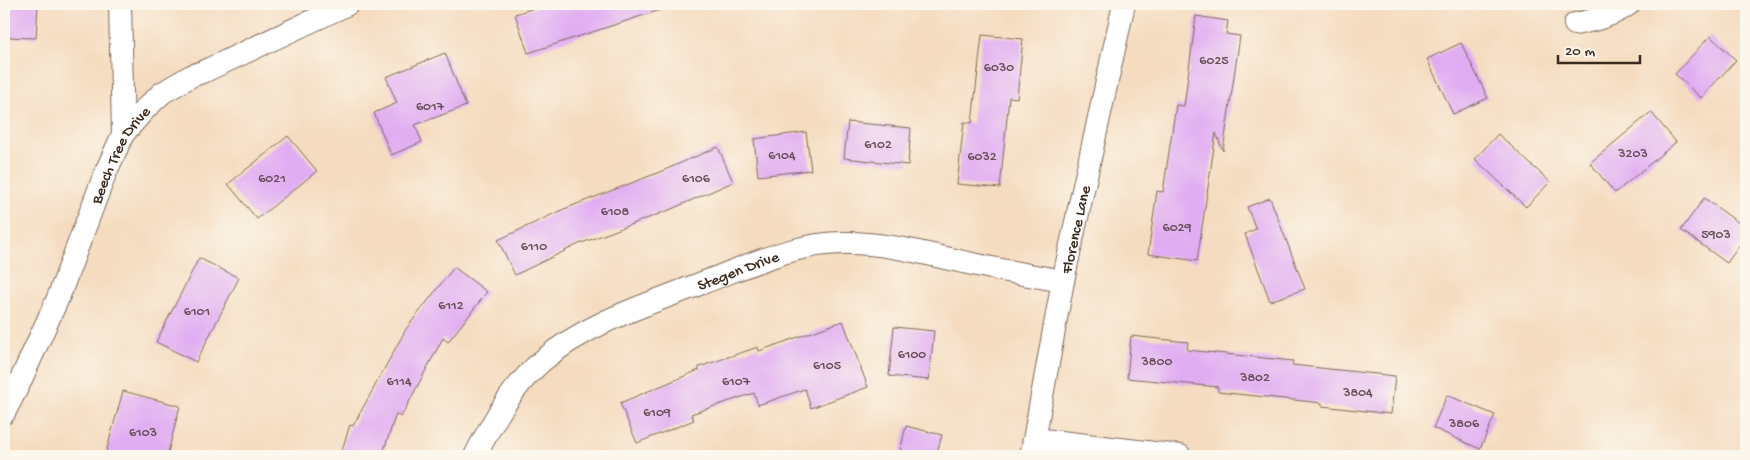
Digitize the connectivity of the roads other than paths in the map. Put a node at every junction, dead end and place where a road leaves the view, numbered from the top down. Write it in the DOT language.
graph roads {
  1 [pos="120,4"];
  2 [pos="348,4"];
  3 [pos="1124,4"];
  4 [pos="1629,4"];
  5 [pos="1575,24"];
  6 [pos="122,134"];
  7 [pos="1063,281"];
  8 [pos="4,413"];
  9 [pos="1033,448"];
  10 [pos="475,456"];
  11 [pos="1180,456"];
  1 -- 6 [label="street"];
  2 -- 6 [label="street, Beech Tree Drive"];
  3 -- 7 [label="street, Florence Lane"];
  4 -- 5 [label="street"];
  6 -- 8 [label="street, Beech Tree Drive"];
  7 -- 9 [label="street, Florence Lane"];
  7 -- 10 [label="street, Stegen Drive"];
  9 -- 11 [label="street"];
}
